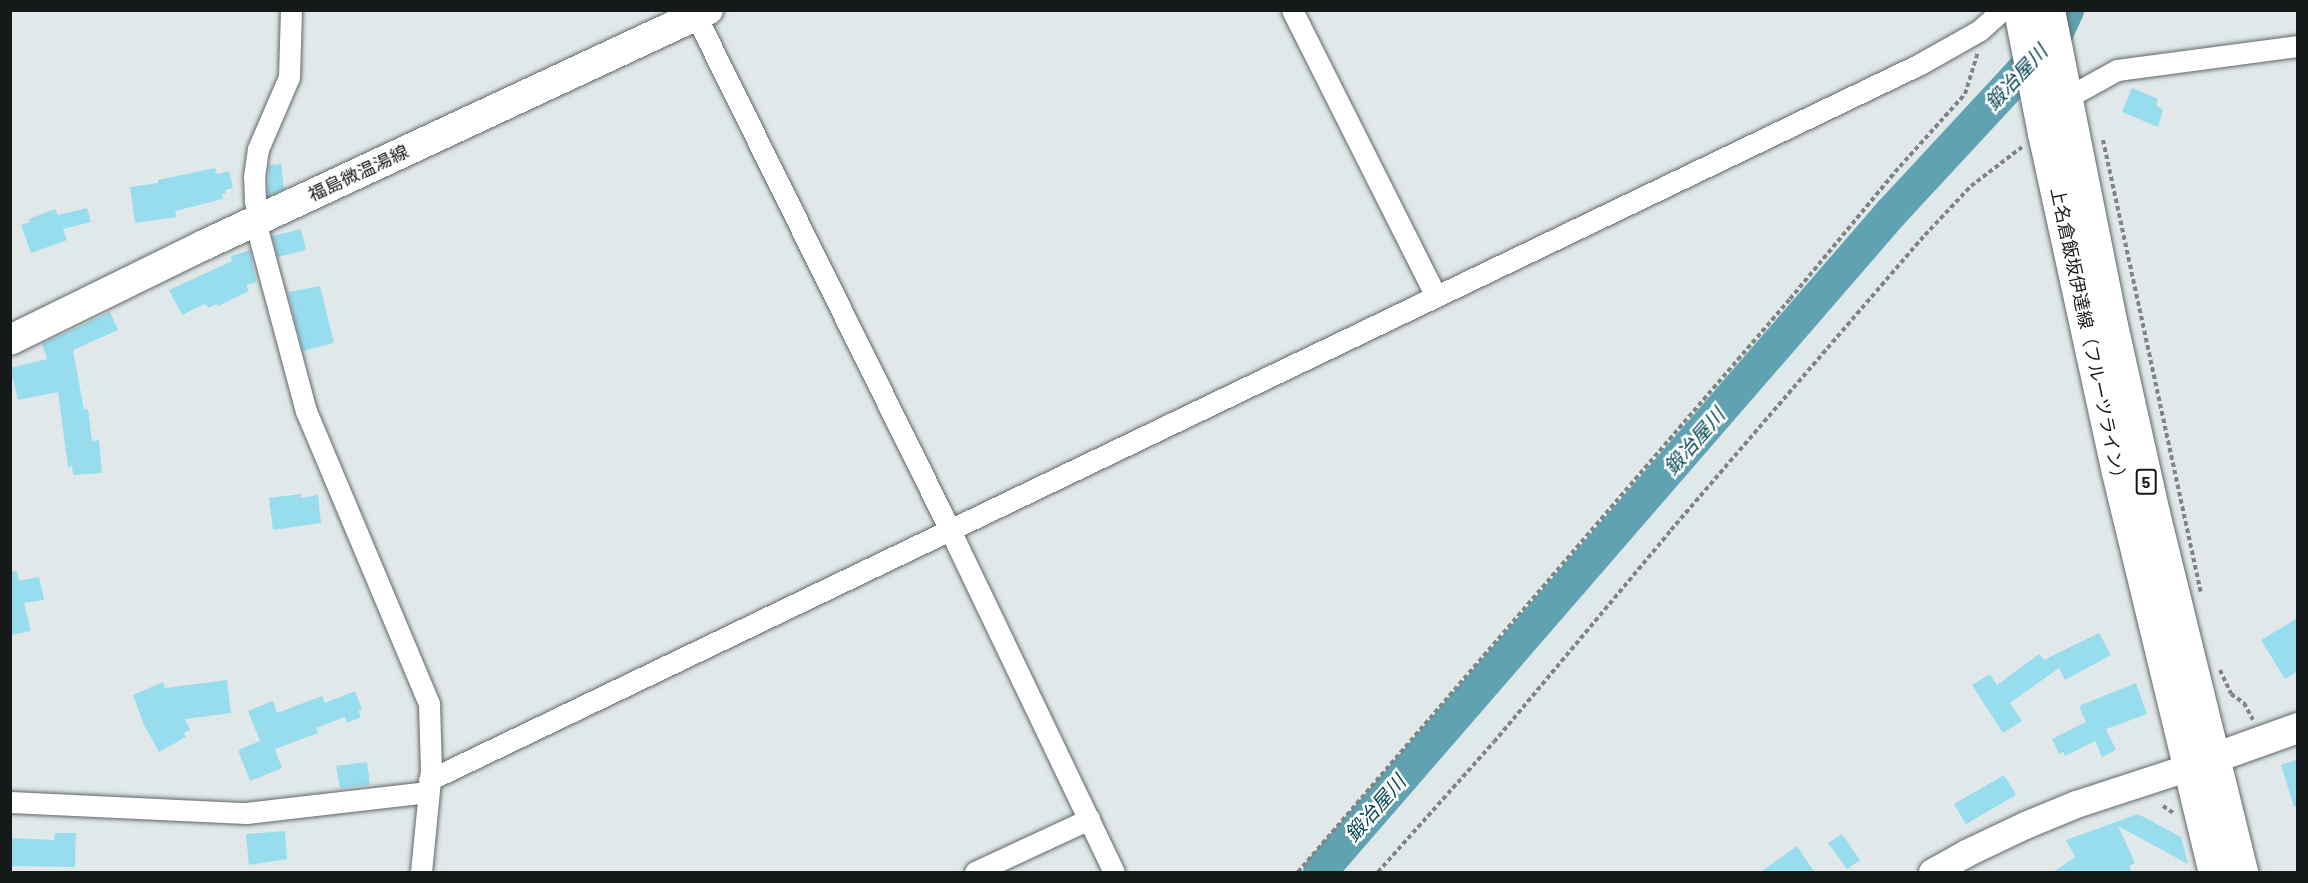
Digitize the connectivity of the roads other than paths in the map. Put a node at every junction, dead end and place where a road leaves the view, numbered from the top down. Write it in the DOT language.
graph roads {
  1 [pos="291,10"];
  2 [pos="1292,10"];
  3 [pos="698,12"];
  4 [pos="2023,12"];
  5 [pos="2298,46"];
  6 [pos="2050,107"];
  7 [pos="257,220"];
  8 [pos="1436,296"];
  9 [pos="10,340"];
  10 [pos="950,530"];
  11 [pos="2298,728"];
  12 [pos="2201,762"];
  13 [pos="428,786"];
  14 [pos="10,801"];
  15 [pos="1089,819"];
  16 [pos="421,873"];
  17 [pos="975,873"];
  18 [pos="1114,873"];
  19 [pos="1932,873"];
  20 [pos="2215,873"];
  21 [pos="2241,873"];
  1 -- 7 [label="street"];
  2 -- 8 [label="street"];
  3 -- 7 [label="main road, 福島微温湯線"];
  3 -- 10 [label="street"];
  4 -- 6 [label="main road, 上名倉飯坂伊達線（フルーツライン） / 5"];
  4 -- 8 [label="street"];
  5 -- 6 [label="street"];
  6 -- 12 [label="main road, 上名倉飯坂伊達線（フルーツライン） / 5"];
  7 -- 9 [label="main road, 福島微温湯線"];
  7 -- 13 [label="street"];
  8 -- 10 [label="street"];
  10 -- 13 [label="street"];
  10 -- 15 [label="street"];
  11 -- 12 [label="main road"];
  12 -- 19 [label="street"];
  12 -- 20 [label="main road, 上名倉飯坂伊達線（フルーツライン） / 5"];
  12 -- 21 [label="main road, 上名倉飯坂伊達線（フルーツライン） / 5"];
  13 -- 14 [label="street"];
  13 -- 16 [label="street"];
  15 -- 17 [label="street"];
  15 -- 18 [label="street"];
}
